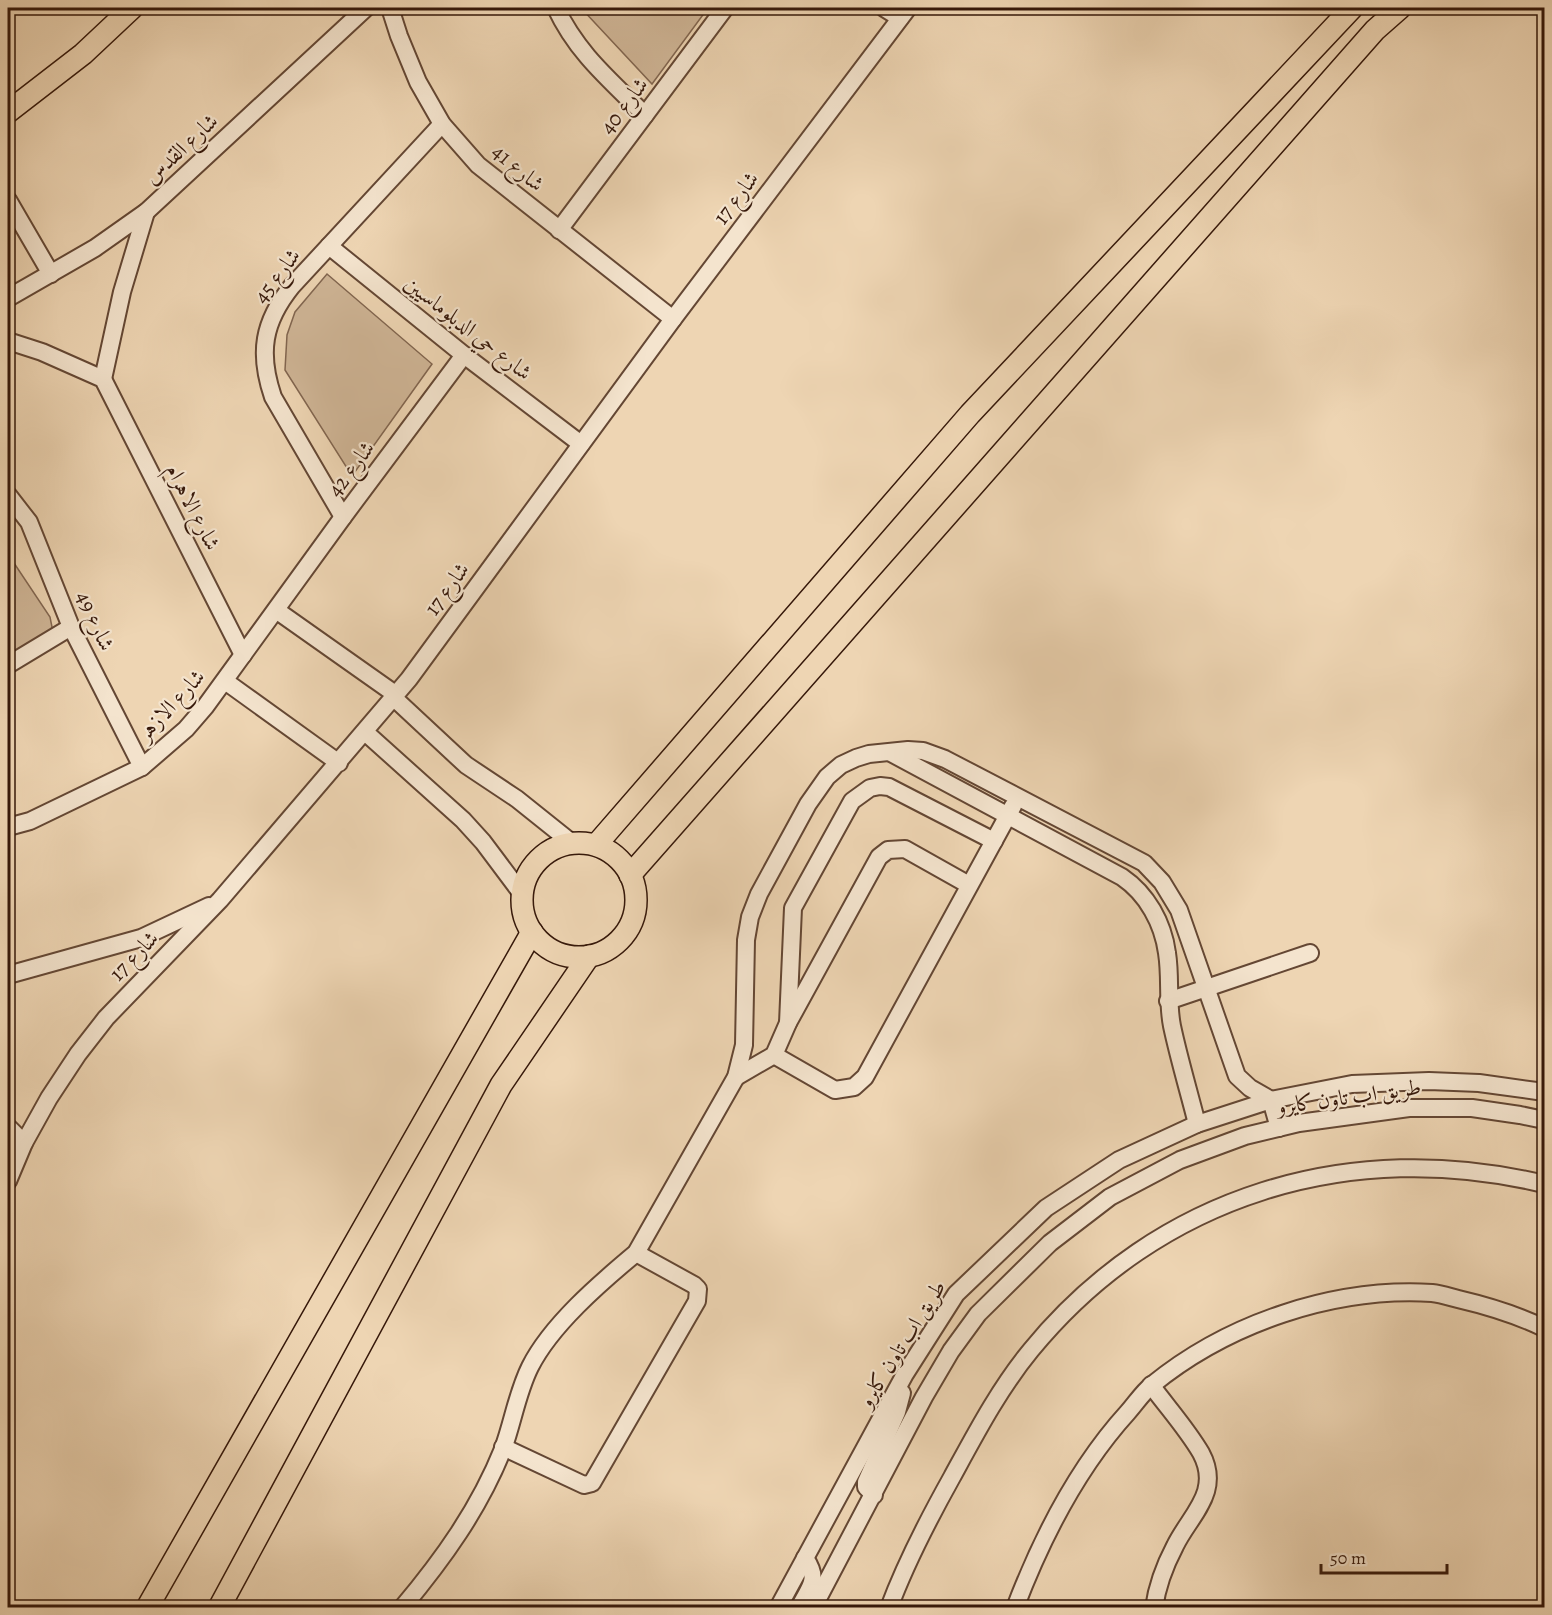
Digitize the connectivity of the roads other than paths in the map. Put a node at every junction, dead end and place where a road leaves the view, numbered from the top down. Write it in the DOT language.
graph roads {
  1 [pos="132,8"];
  2 [pos="366,8"];
  3 [pos="390,8"];
  4 [pos="556,8"];
  5 [pos="725,8"];
  6 [pos="884,8"];
  7 [pos="1352,8"];
  8 [pos="1400,8"];
  9 [pos="904,13"];
  10 [pos="8,112"];
  11 [pos="645,115"];
  12 [pos="442,124"];
  13 [pos="8,200"];
  14 [pos="146,212"];
  15 [pos="559,230"];
  16 [pos="329,246"];
  17 [pos="51,274"];
  18 [pos="8,298"];
  19 [pos="673,320"];
  20 [pos="8,341"];
  21 [pos="464,355"];
  22 [pos="103,379"];
  23 [pos="581,444"];
  24 [pos="8,495"];
  25 [pos="343,518"];
  26 [pos="276,610"];
  27 [pos="71,627"];
  28 [pos="243,655"];
  29 [pos="8,665"];
  30 [pos="225,681"];
  31 [pos="394,696"];
  32 [pos="365,732"];
  33 [pos="890,753"];
  34 [pos="339,762"];
  35 [pos="142,767"];
  36 [pos="1018,797"];
  37 [pos="1008,816"];
  38 [pos="8,827"];
  39 [pos="994,841"];
  40 [pos="572,843"];
  41 [pos="596,845"];
  42 [pos="630,875"];
  43 [pos="969,885"];
  44 [pos="522,894"];
  45 [pos="220,900"];
  46 [pos="532,932"];
  47 [pos="1310,953"];
  48 [pos="589,956"];
  49 [pos="8,975"];
  50 [pos="1206,989"];
  51 [pos="1168,1001"];
  52 [pos="788,1023"];
  53 [pos="774,1055"];
  54 [pos="736,1077"];
  55 [pos="1545,1092"];
  56 [pos="1271,1100"];
  57 [pos="1545,1120"];
  58 [pos="1197,1124"];
  59 [pos="8,1127"];
  60 [pos="1279,1128"];
  61 [pos="24,1143"];
  62 [pos="8,1181"];
  63 [pos="1545,1184"];
  64 [pos="636,1253"];
  65 [pos="1545,1328"];
  66 [pos="905,1374"];
  67 [pos="1151,1386"];
  68 [pos="503,1448"];
  69 [pos="874,1495"];
  70 [pos="805,1558"];
  71 [pos="147,1608"];
  72 [pos="219,1608"];
  73 [pos="402,1608"];
  74 [pos="778,1608"];
  75 [pos="799,1608"];
  76 [pos="813,1608"];
  77 [pos="889,1608"];
  78 [pos="1015,1608"];
  79 [pos="1154,1608"];
  1 -- 10 [label="main road"];
  2 -- 14 [label="street, شارع القدس"];
  3 -- 12 [label="street, شارع 41"];
  4 -- 11 [label="street"];
  5 -- 11 [label="street, شارع 40"];
  6 -- 9 [label="street"];
  7 -- 41 [label="main road"];
  8 -- 42 [label="main road"];
  9 -- 19 [label="street, شارع 17"];
  11 -- 15 [label="street, شارع 40"];
  12 -- 15 [label="street, شارع 41"];
  12 -- 16 [label="street, شارع 45"];
  13 -- 17 [label="street"];
  14 -- 17 [label="street, شارع القدس"];
  14 -- 22 [label="street"];
  15 -- 19 [label="street, شارع 41"];
  16 -- 21 [label="street, شارع حي الدبلوماسيين"];
  16 -- 25 [label="street, شارع 45"];
  17 -- 18 [label="street, شارع القدس"];
  19 -- 23 [label="street, شارع 17"];
  20 -- 22 [label="street"];
  21 -- 23 [label="street, شارع حي الدبلوماسيين"];
  21 -- 25 [label="street, شارع 42"];
  22 -- 28 [label="street, شارع الاهرام"];
  23 -- 31 [label="street, شارع 17"];
  24 -- 27 [label="street, شارع 49"];
  25 -- 26 [label="street, شارع 42"];
  26 -- 28 [label="street, شارع الازهر"];
  26 -- 31 [label="street"];
  27 -- 29 [label="street"];
  27 -- 35 [label="street, شارع 49"];
  28 -- 30 [label="street, شارع الازهر"];
  30 -- 34 [label="street"];
  30 -- 35 [label="street, شارع الازهر"];
  31 -- 32 [label="street, شارع 17"];
  31 -- 40 [label="street"];
  32 -- 34 [label="street, شارع 17"];
  32 -- 44 [label="street"];
  33 -- 36 [label="street"];
  33 -- 37 [label="street"];
  33 -- 54 [label="street"];
  34 -- 45 [label="street, شارع 17"];
  35 -- 38 [label="street, شارع الازهر"];
  36 -- 37 [label="street"];
  36 -- 50 [label="street"];
  37 -- 39 [label="street"];
  37 -- 51 [label="street"];
  39 -- 43 [label="street"];
  39 -- 52 [label="street"];
  40 -- 41 [label="main road"];
  40 -- 44 [label="main road"];
  41 -- 42 [label="main road"];
  42 -- 48 [label="main road"];
  43 -- 52 [label="street"];
  43 -- 53 [label="street"];
  44 -- 46 [label="main road"];
  45 -- 49 [label="street"];
  45 -- 61 [label="street, شارع 17"];
  46 -- 48 [label="main road"];
  46 -- 71 [label="main road"];
  47 -- 50 [label="street"];
  48 -- 72 [label="main road"];
  50 -- 51 [label="street"];
  50 -- 56 [label="street"];
  51 -- 58 [label="street"];
  52 -- 53 [label="street"];
  53 -- 54 [label="street"];
  54 -- 64 [label="street"];
  55 -- 56 [label="street, طريق اب تاون كايرو"];
  56 -- 58 [label="street, طريق اب تاون كايرو"];
  56 -- 60 [label="street"];
  57 -- 60 [label="street, طريق اب تاون كايرو"];
  58 -- 66 [label="street, طريق اب تاون كايرو"];
  59 -- 61 [label="street"];
  60 -- 69 [label="street, طريق اب تاون كايرو"];
  61 -- 62 [label="street, شارع 17"];
  63 -- 77 [label="street"];
  64 -- 68 [label="street"];
  64 -- 68 [label="street"];
  65 -- 67 [label="street"];
  66 -- 69 [label="street"];
  66 -- 70 [label="street, طريق اب تاون كايرو"];
  67 -- 78 [label="street"];
  67 -- 79 [label="street"];
  68 -- 73 [label="street"];
  69 -- 76 [label="street, طريق اب تاون كايرو"];
  70 -- 74 [label="street, طريق اب تاون كايرو"];
  70 -- 75 [label="street"];
}
